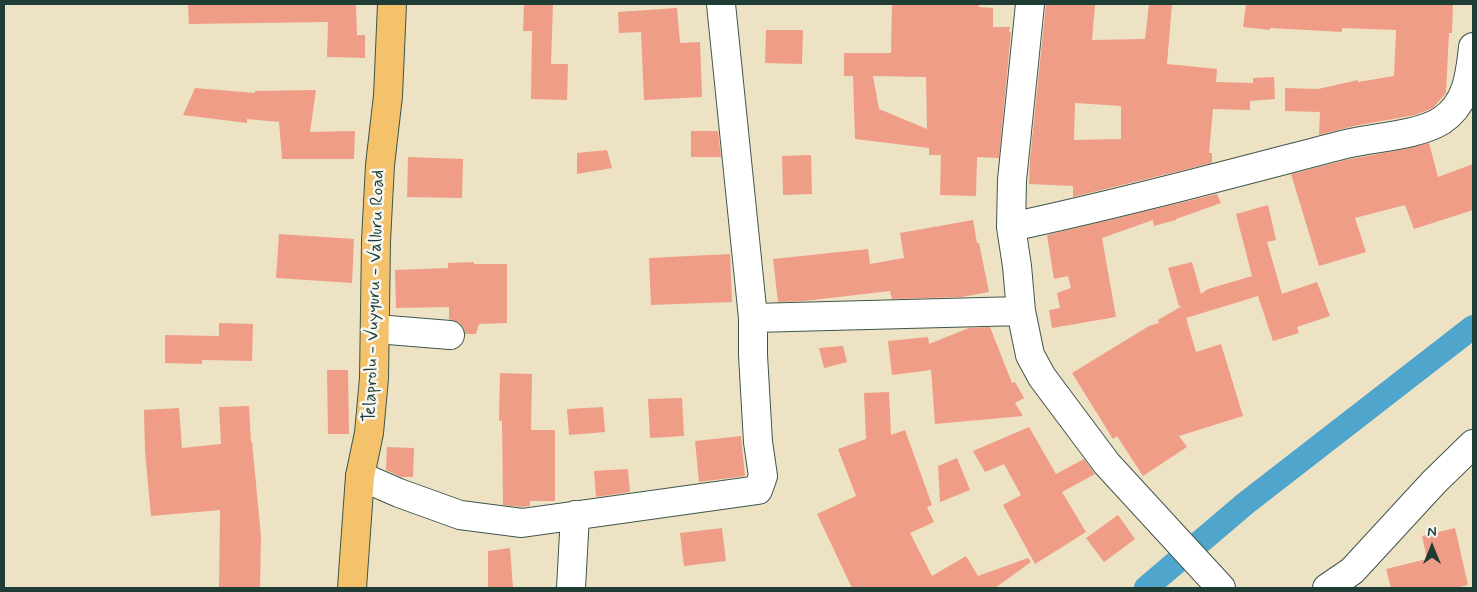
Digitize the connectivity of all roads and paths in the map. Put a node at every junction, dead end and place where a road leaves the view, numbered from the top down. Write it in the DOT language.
graph roads {
  1 [pos="392,4"];
  2 [pos="720,4"];
  3 [pos="1030,4"];
  4 [pos="1473,47"];
  5 [pos="1011,227"];
  6 [pos="1021,310"];
  7 [pos="753,318"];
  8 [pos="376,329"];
  9 [pos="450,335"];
  10 [pos="1473,444"];
  11 [pos="360,476"];
  12 [pos="575,515"];
  13 [pos="352,588"];
  14 [pos="571,588"];
  15 [pos="1222,588"];
  16 [pos="1327,588"];
  1 -- 8 [label="main road, Telaprolu - Vuyyuru - Valluru Road"];
  2 -- 7 [label="street"];
  3 -- 5 [label="street"];
  4 -- 5 [label="street"];
  5 -- 6 [label="street"];
  6 -- 7 [label="street"];
  6 -- 15 [label="street"];
  7 -- 12 [label="street"];
  8 -- 9 [label="street"];
  8 -- 11 [label="main road, Telaprolu - Vuyyuru - Valluru Road"];
  10 -- 16 [label="street"];
  11 -- 12 [label="street"];
  11 -- 13 [label="main road, Telaprolu - Vuyyuru - Valluru Road"];
  12 -- 14 [label="street"];
}
